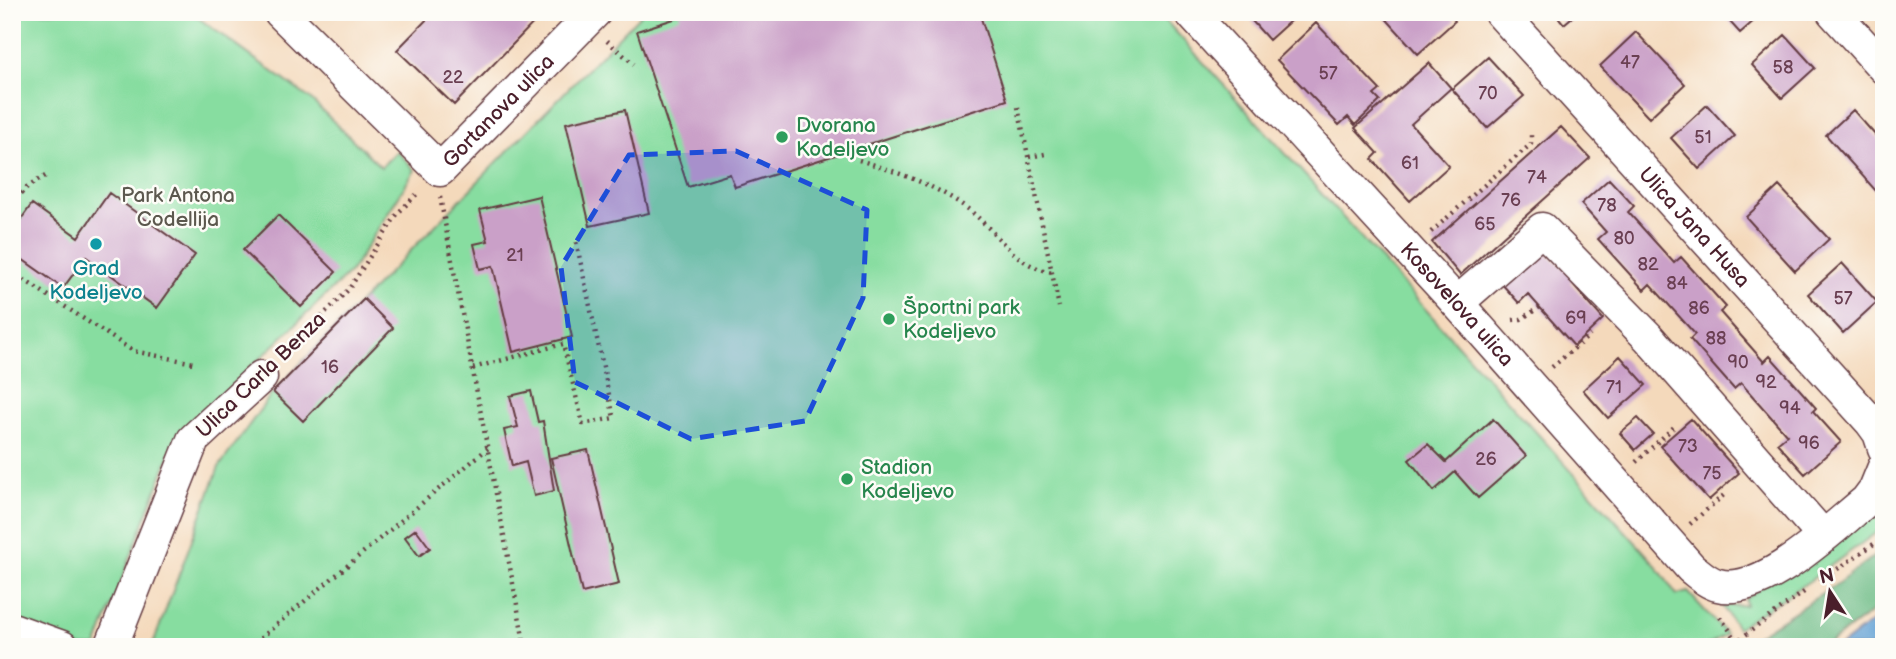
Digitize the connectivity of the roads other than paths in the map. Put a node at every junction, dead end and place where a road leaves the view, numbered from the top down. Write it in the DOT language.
graph roads {
  1 [pos="280,12"];
  2 [pos="595,12"];
  3 [pos="1190,12"];
  4 [pos="1500,12"];
  5 [pos="1833,12"];
  6 [pos="1884,68"];
  7 [pos="1457,303"];
  8 [pos="261,377"];
  9 [pos="1884,448"];
  10 [pos="1884,467"];
  11 [pos="1823,536"];
  12 [pos="18,631"];
  13 [pos="62,647"];
  14 [pos="111,647"];
  1 -- 2 [label="street, Gortanova ulica"];
  3 -- 7 [label="street, Kosovelova ulica"];
  4 -- 9 [label="street, Ulica Jana Husa"];
  5 -- 6 [label="street"];
  7 -- 11 [label="street, Kosovelova ulica"];
  7 -- 11 [label="street"];
  8 -- 14 [label="street, Ulica Carla Benza"];
  10 -- 11 [label="street"];
  12 -- 13 [label="street"];
}
